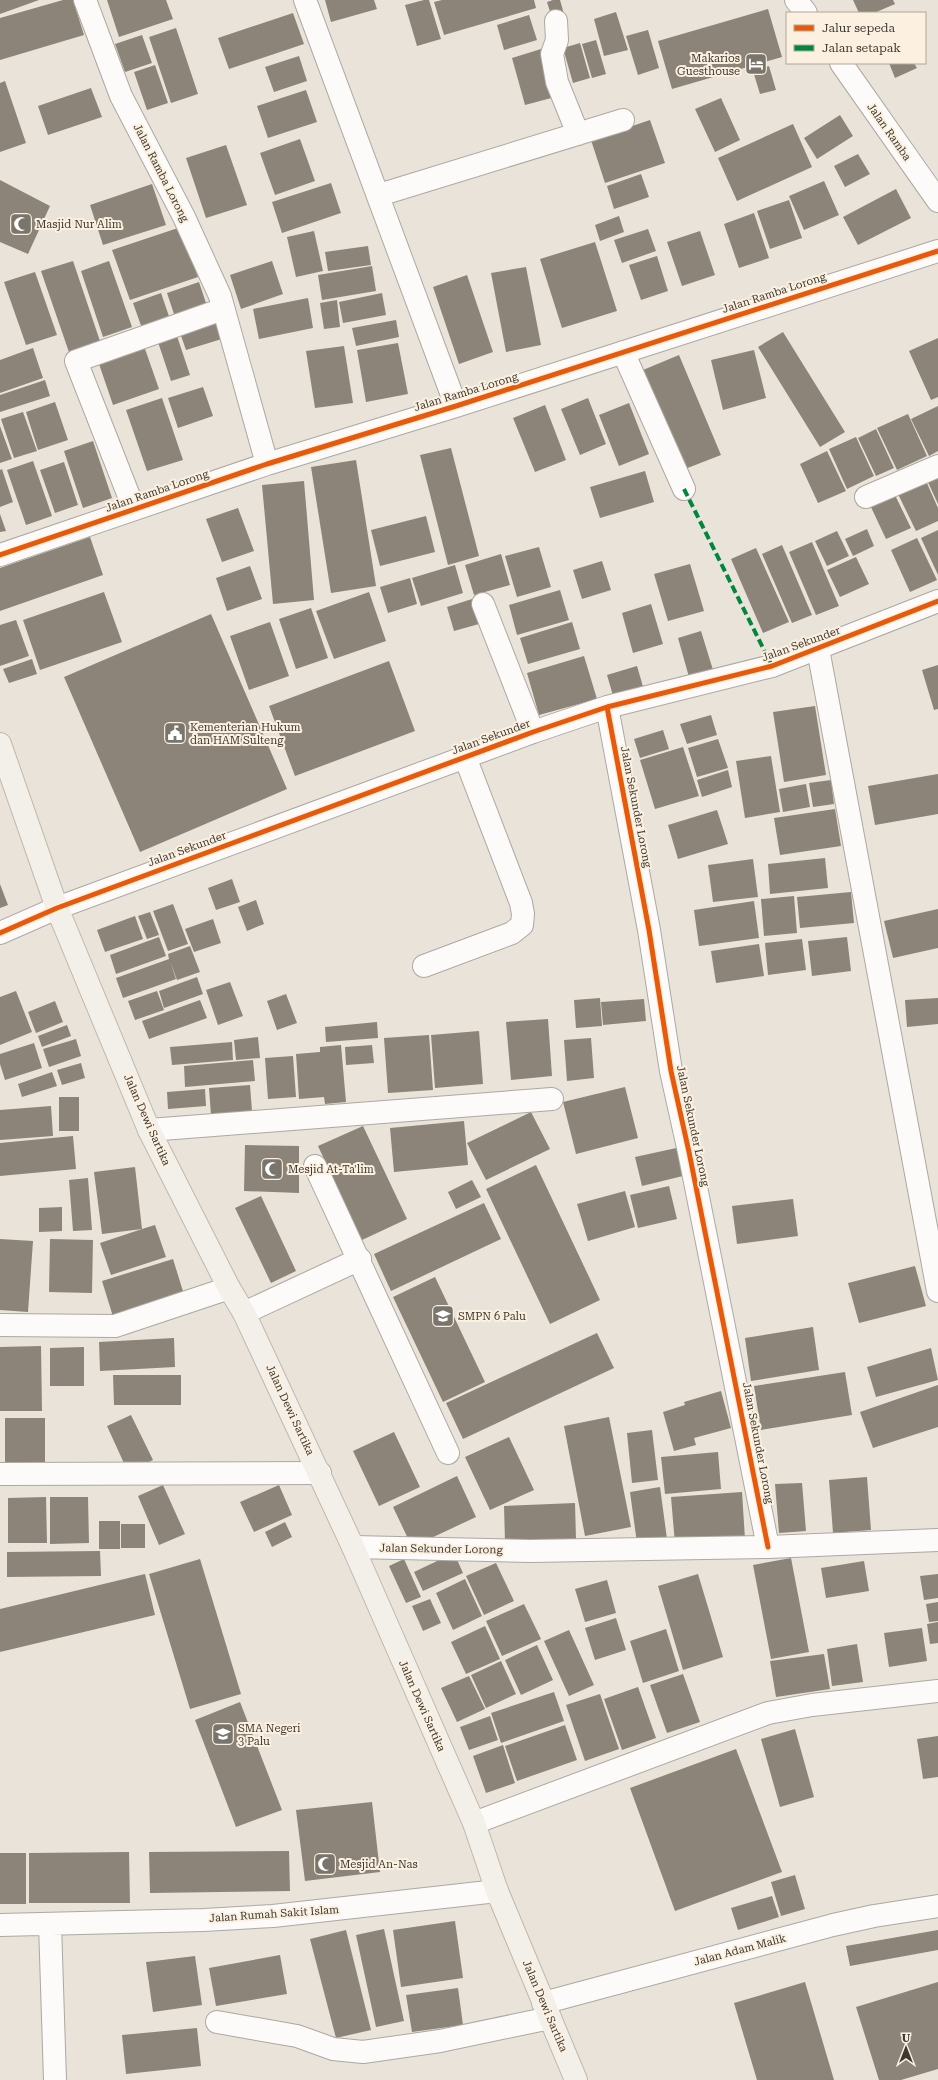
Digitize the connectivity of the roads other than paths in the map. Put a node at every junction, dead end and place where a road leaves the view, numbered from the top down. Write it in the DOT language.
graph roads {
  1 [pos="85,0"];
  2 [pos="305,0"];
  3 [pos="796,0"];
  4 [pos="805,12"];
  5 [pos="556,22"];
  6 [pos="842,64"];
  7 [pos="623,120"];
  8 [pos="578,134"];
  9 [pos="379,195"];
  10 [pos="938,201"];
  11 [pos="938,251"];
  12 [pos="223,309"];
  13 [pos="623,352"];
  14 [pos="456,406"];
  15 [pos="267,464"];
  16 [pos="938,466"];
  17 [pos="684,489"];
  18 [pos="866,497"];
  19 [pos="134,509"];
  20 [pos="0,555"];
  21 [pos="938,601"];
  22 [pos="483,604"];
  23 [pos="818,650"];
  24 [pos="607,707"];
  25 [pos="533,732"];
  26 [pos="0,744"];
  27 [pos="464,757"];
  28 [pos="57,908"];
  29 [pos="0,933"];
  30 [pos="424,966"];
  31 [pos="552,1099"];
  32 [pos="149,1130"];
  33 [pos="316,1166"];
  34 [pos="360,1259"];
  35 [pos="937,1285"];
  36 [pos="229,1288"];
  37 [pos="244,1313"];
  38 [pos="0,1325"];
  39 [pos="448,1453"];
  40 [pos="320,1473"];
  41 [pos="0,1474"];
  42 [pos="938,1540"];
  43 [pos="353,1547"];
  44 [pos="768,1547"];
  45 [pos="938,1691"];
  46 [pos="474,1823"];
  47 [pos="497,1891"];
  48 [pos="938,1906"];
  49 [pos="50,1924"];
  50 [pos="0,1925"];
  51 [pos="546,2011"];
  52 [pos="217,2022"];
  53 [pos="55,2080"];
  54 [pos="576,2080"];
  1 -- 12 [label="street, Jalan Ramba Lorong"];
  2 -- 9 [label="street, Jalan Ramba Lorong"];
  3 -- 4 [label="street"];
  5 -- 8 [label="street"];
  6 -- 10 [label="street, Jalan Ramba"];
  7 -- 8 [label="street"];
  8 -- 9 [label="street"];
  9 -- 14 [label="street, Jalan Ramba Lorong"];
  11 -- 13 [label="street, Jalan Ramba Lorong"];
  12 -- 15 [label="street, Jalan Ramba Lorong"];
  12 -- 19 [label="street"];
  13 -- 14 [label="street, Jalan Ramba Lorong"];
  13 -- 17 [label="street"];
  14 -- 15 [label="street, Jalan Ramba Lorong"];
  15 -- 19 [label="street, Jalan Ramba Lorong"];
  16 -- 18 [label="street"];
  19 -- 20 [label="street, Jalan Ramba Lorong"];
  21 -- 23 [label="street, Jalan Sekunder"];
  22 -- 25 [label="street"];
  23 -- 24 [label="street, Jalan Sekunder"];
  23 -- 35 [label="street"];
  24 -- 25 [label="street, Jalan Sekunder"];
  24 -- 44 [label="street, Jalan Sekunder Lorong"];
  25 -- 27 [label="street, Jalan Sekunder"];
  26 -- 28 [label="main road, Jalan Dewi Sartika"];
  27 -- 28 [label="street, Jalan Sekunder"];
  27 -- 30 [label="street"];
  28 -- 29 [label="street, Jalan Sekunder"];
  28 -- 32 [label="main road, Jalan Dewi Sartika"];
  31 -- 32 [label="street"];
  32 -- 36 [label="main road, Jalan Dewi Sartika"];
  33 -- 34 [label="street"];
  34 -- 37 [label="street"];
  34 -- 39 [label="street"];
  36 -- 37 [label="main road, Jalan Dewi Sartika"];
  36 -- 38 [label="street"];
  37 -- 40 [label="main road, Jalan Dewi Sartika"];
  40 -- 41 [label="street"];
  40 -- 43 [label="main road, Jalan Dewi Sartika"];
  42 -- 44 [label="street, Jalan Sekunder Lorong"];
  43 -- 44 [label="street, Jalan Sekunder Lorong"];
  43 -- 46 [label="main road, Jalan Dewi Sartika"];
  45 -- 46 [label="street"];
  46 -- 47 [label="main road, Jalan Dewi Sartika"];
  47 -- 49 [label="street, Jalan Rumah Sakit Islam"];
  47 -- 51 [label="main road, Jalan Dewi Sartika"];
  48 -- 51 [label="street, Jalan Adam Malik"];
  49 -- 50 [label="street, Jalan Rumah Sakit Islam"];
  49 -- 53 [label="street"];
  51 -- 52 [label="street, Jalan Adam Malik"];
  51 -- 54 [label="main road, Jalan Dewi Sartika"];
}
